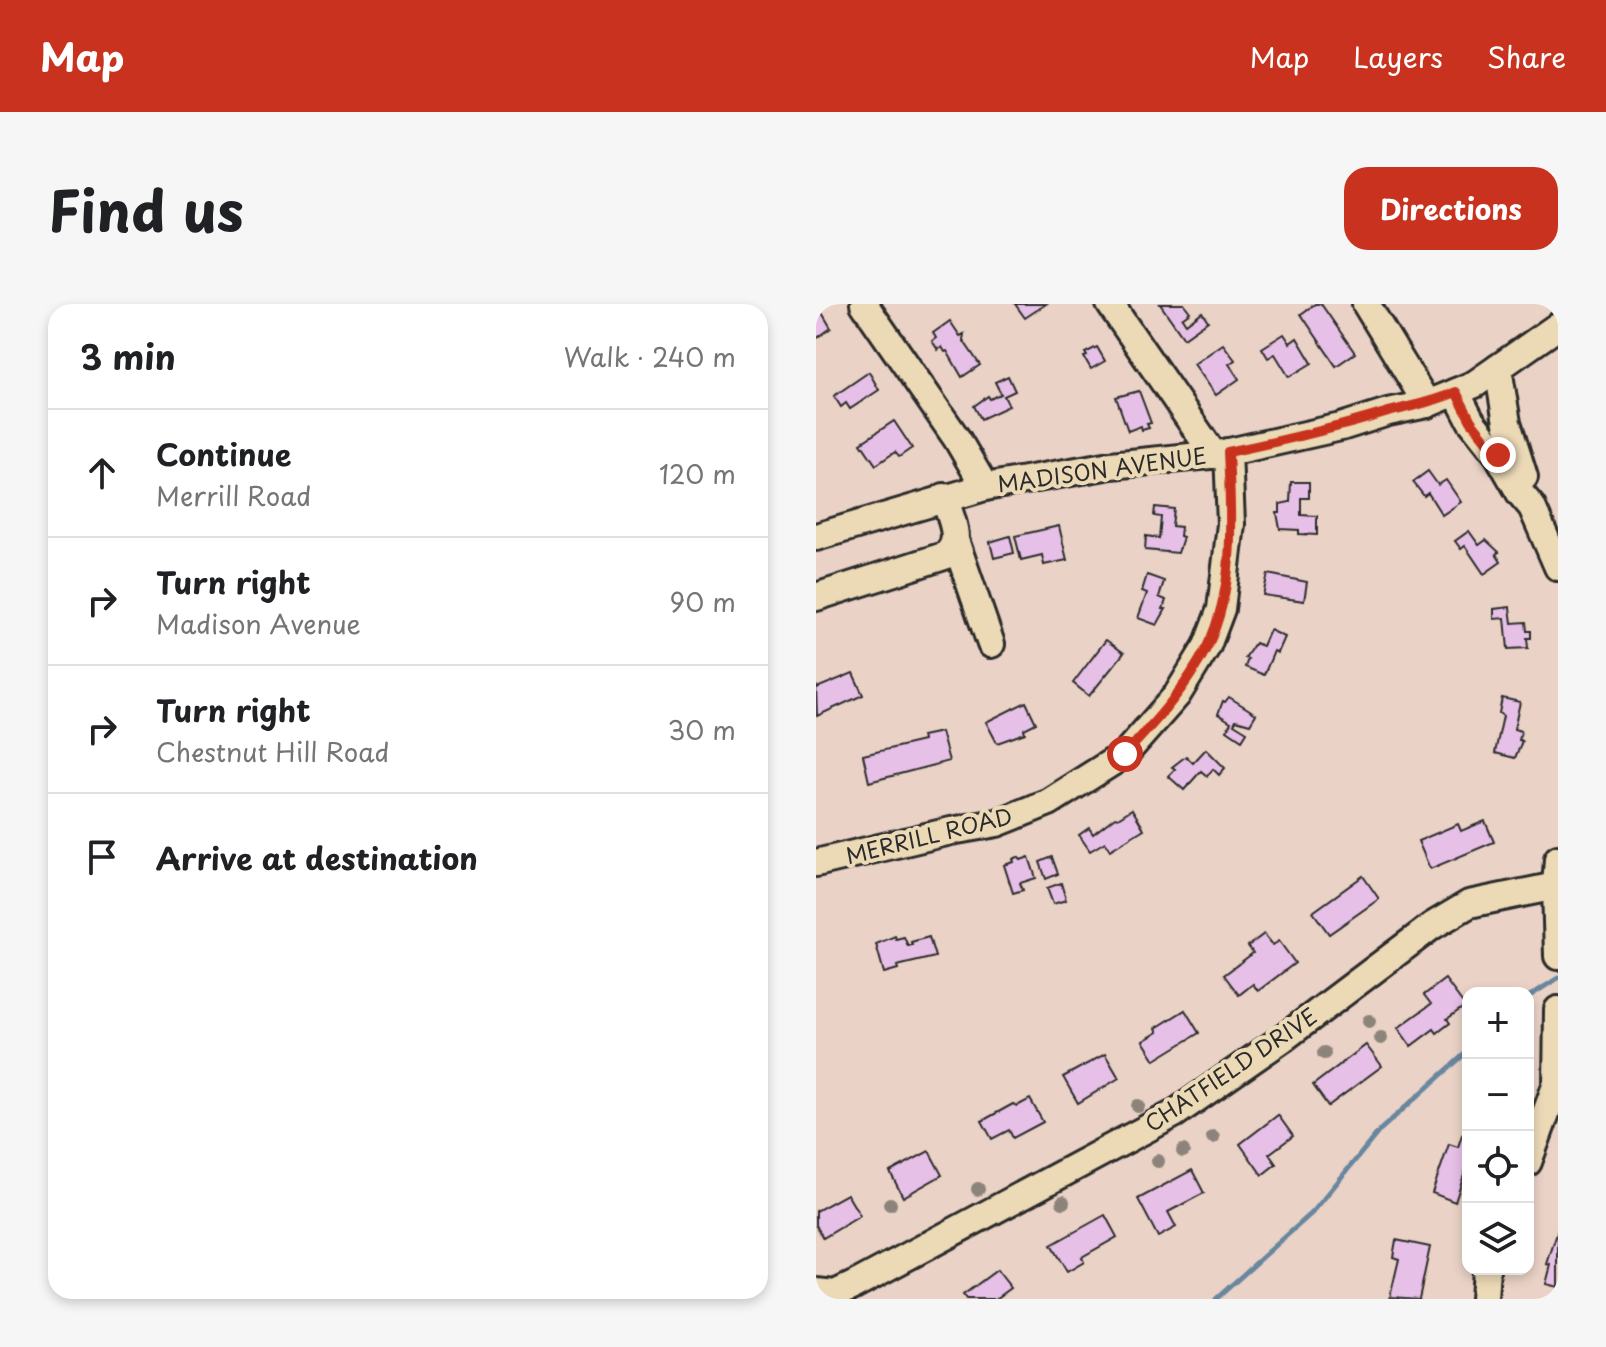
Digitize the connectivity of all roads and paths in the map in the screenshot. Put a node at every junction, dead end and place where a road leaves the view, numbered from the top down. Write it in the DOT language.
graph roads {
  1 [pos="864,304"];
  2 [pos="1110,304"];
  3 [pos="1366,304"];
  4 [pos="1558,326"];
  5 [pos="1498,368"];
  6 [pos="1456,392"];
  7 [pos="1427,404"];
  8 [pos="1221,454"];
  9 [pos="985,487"];
  10 [pos="944,497"];
  11 [pos="1532,507"];
  12 [pos="816,537"];
  13 [pos="956,543"];
  14 [pos="1558,567"];
  15 [pos="816,597"];
  16 [pos="991,644"];
  17 [pos="1558,859"];
  18 [pos="816,863"];
  19 [pos="1556,886"];
  20 [pos="1558,956"];
  21 [pos="1558,1010"];
  22 [pos="1558,1083"];
  23 [pos="1534,1146"];
  24 [pos="1486,1275"];
  25 [pos="816,1292"];
  26 [pos="1484,1299"];
  1 -- 9 [label="street"];
  2 -- 8 [label="street"];
  3 -- 7 [label="street"];
  4 -- 5 [label="street, MADISON AVENUE"];
  5 -- 6 [label="street, MADISON AVENUE"];
  5 -- 11 [label="street"];
  6 -- 7 [label="street, MADISON AVENUE"];
  6 -- 11 [label="street"];
  7 -- 8 [label="street, MADISON AVENUE"];
  8 -- 9 [label="street, MADISON AVENUE"];
  8 -- 18 [label="street, MERRILL ROAD"];
  9 -- 10 [label="street, MADISON AVENUE"];
  10 -- 12 [label="street, MADISON AVENUE"];
  10 -- 13 [label="street"];
  11 -- 14 [label="street"];
  13 -- 15 [label="street"];
  13 -- 16 [label="street"];
  17 -- 19 [label="street"];
  19 -- 20 [label="street"];
  19 -- 25 [label="street, CHATFIELD DRIVE"];
  21 -- 22 [label="street"];
  22 -- 23 [label="street"];
  24 -- 26 [label="street"];
}
